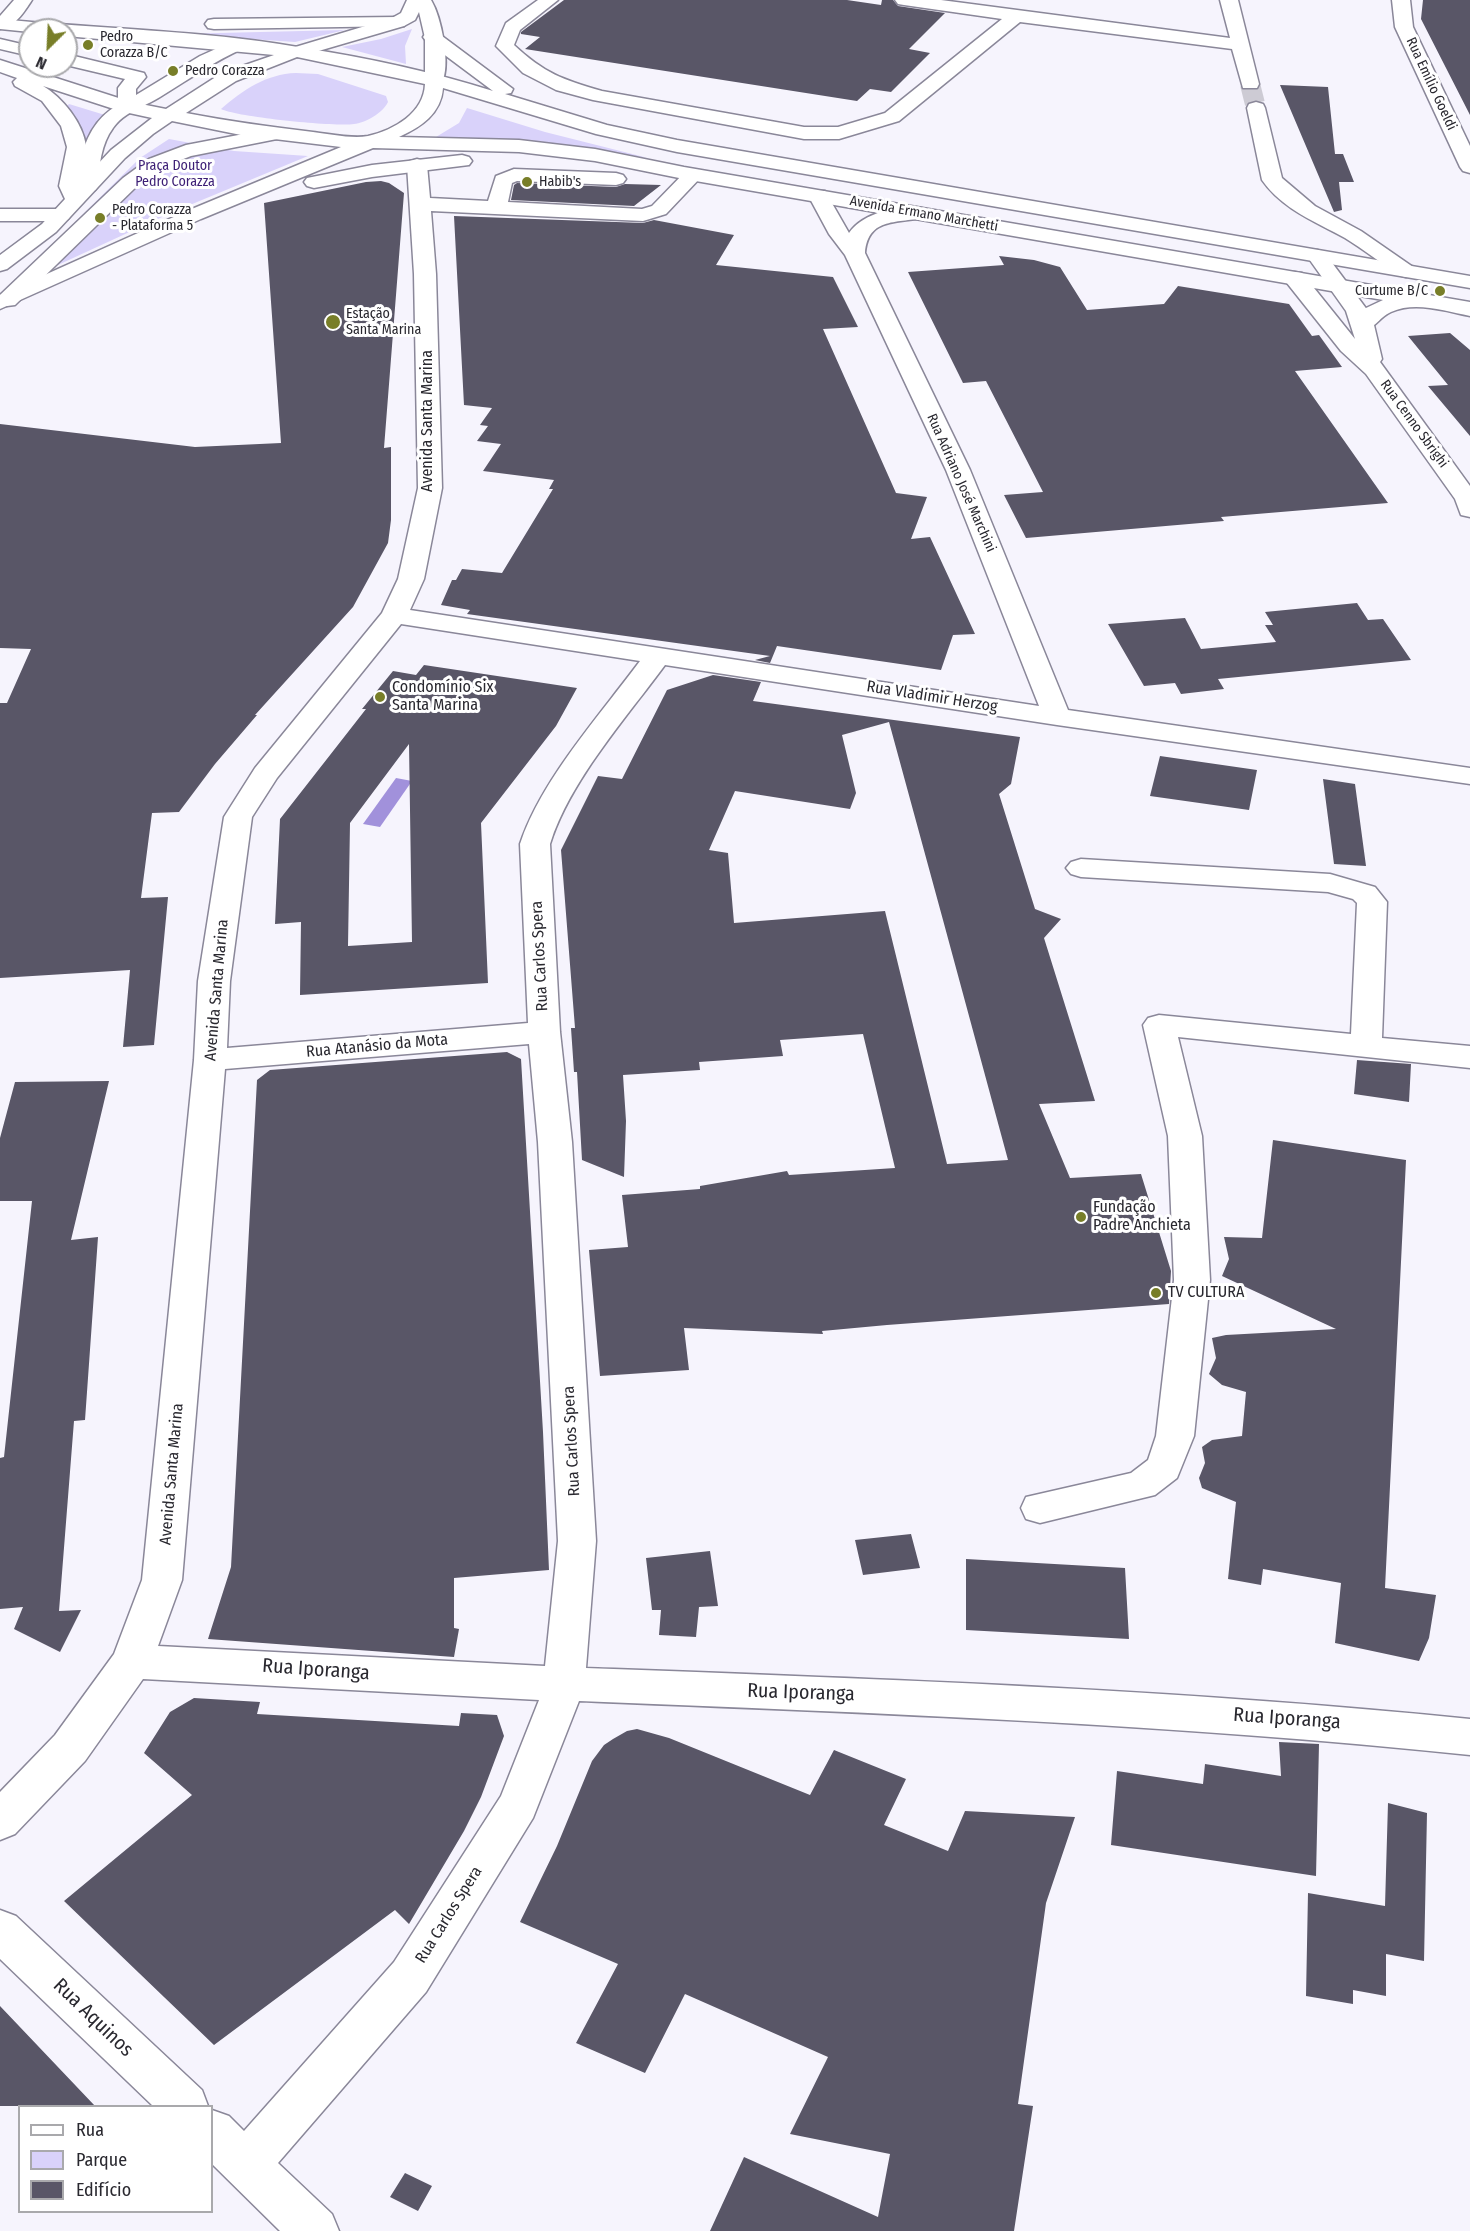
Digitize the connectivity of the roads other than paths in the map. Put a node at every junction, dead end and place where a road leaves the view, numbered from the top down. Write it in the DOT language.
graph roads {
  1 [pos="23,0"];
  2 [pos="420,0"];
  3 [pos="549,0"];
  4 [pos="904,0"];
  5 [pos="1230,0"];
  6 [pos="1401,0"];
  7 [pos="1017,16"];
  8 [pos="398,22"];
  9 [pos="1,24"];
  10 [pos="18,26"];
  11 [pos="78,30"];
  12 [pos="78,32"];
  13 [pos="432,37"];
  14 [pos="0,44"];
  15 [pos="238,44"];
  16 [pos="1240,45"];
  17 [pos="18,48"];
  18 [pos="297,52"];
  19 [pos="78,62"];
  20 [pos="2,66"];
  21 [pos="434,80"];
  22 [pos="1250,84"];
  23 [pos="127,107"];
  24 [pos="1256,108"];
  25 [pos="168,116"];
  26 [pos="561,119"];
  27 [pos="275,134"];
  28 [pos="376,142"];
  29 [pos="417,165"];
  30 [pos="1470,167"];
  31 [pos="688,174"];
  32 [pos="616,179"];
  33 [pos="81,193"];
  34 [pos="818,195"];
  35 [pos="420,204"];
  36 [pos="496,208"];
  37 [pos="919,213"];
  38 [pos="0,215"];
  39 [pos="61,215"];
  40 [pos="194,215"];
  41 [pos="855,253"];
  42 [pos="1317,256"];
  43 [pos="0,265"];
  44 [pos="1406,271"];
  45 [pos="1294,278"];
  46 [pos="1470,282"];
  47 [pos="1338,286"];
  48 [pos="1418,300"];
  49 [pos="3,302"];
  50 [pos="1470,309"];
  51 [pos="1363,325"];
  52 [pos="1374,369"];
  53 [pos="1469,502"];
  54 [pos="394,615"];
  55 [pos="659,654"];
  56 [pos="1057,717"];
  57 [pos="1470,777"];
  58 [pos="1081,868"];
  59 [pos="544,1032"];
  60 [pos="1366,1046"];
  61 [pos="1470,1057"];
  62 [pos="210,1060"];
  63 [pos="1040,1508"];
  64 [pos="132,1662"];
  65 [pos="564,1684"];
  66 [pos="1470,1737"];
  67 [pos="0,1821"];
  68 [pos="0,1930"];
  69 [pos="184,2105"];
  70 [pos="213,2133"];
  71 [pos="246,2164"];
  72 [pos="315,2231"];
  1 -- 9 [label="street"];
  2 -- 8 [label="street"];
  2 -- 13 [label="street"];
  3 -- 7 [label="street"];
  4 -- 7 [label="street"];
  5 -- 16 [label="street"];
  6 -- 30 [label="street, Rua Emílio Goeldi"];
  7 -- 16 [label="street"];
  8 -- 11 [label="street"];
  8 -- 18 [label="street"];
  9 -- 10 [label="street"];
  12 -- 15 [label="street"];
  13 -- 21 [label="street"];
  13 -- 26 [label="street"];
  14 -- 17 [label="street"];
  15 -- 18 [label="street"];
  15 -- 23 [label="street"];
  16 -- 22 [label="street"];
  18 -- 21 [label="street"];
  18 -- 25 [label="street"];
  19 -- 23 [label="street"];
  20 -- 23 [label="street"];
  20 -- 33 [label="street"];
  21 -- 26 [label="street, Avenida Ermano Marchetti"];
  21 -- 28 [label="street"];
  23 -- 25 [label="street"];
  23 -- 33 [label="street"];
  24 -- 44 [label="street"];
  25 -- 27 [label="street"];
  25 -- 33 [label="street"];
  26 -- 42 [label="street, Avenida Ermano Marchetti"];
  27 -- 28 [label="street"];
  27 -- 49 [label="street"];
  28 -- 31 [label="street, Avenida Ermano Marchetti"];
  28 -- 40 [label="street"];
  29 -- 31 [label="street"];
  29 -- 35 [label="street, Avenida Santa Marina"];
  29 -- 40 [label="street"];
  31 -- 34 [label="street, Avenida Ermano Marchetti"];
  31 -- 36 [label="street"];
  32 -- 36 [label="street"];
  33 -- 39 [label="street"];
  34 -- 37 [label="street, Avenida Ermano Marchetti"];
  34 -- 41 [label="street, Rua Adriano José Marchini"];
  35 -- 36 [label="street"];
  35 -- 54 [label="street, Avenida Santa Marina"];
  37 -- 41 [label="street"];
  37 -- 45 [label="street, Avenida Ermano Marchetti"];
  38 -- 39 [label="street"];
  39 -- 43 [label="street"];
  40 -- 49 [label="street"];
  41 -- 56 [label="street, Rua Adriano José Marchini"];
  42 -- 44 [label="street, Avenida Ermano Marchetti"];
  42 -- 47 [label="street, Rua Cenno Sbrighi"];
  44 -- 46 [label="street, Avenida Ermano Marchetti"];
  45 -- 47 [label="street, Avenida Ermano Marchetti"];
  45 -- 52 [label="street, Rua Cenno Sbrighi"];
  47 -- 48 [label="street, Avenida Ermano Marchetti"];
  47 -- 51 [label="street, Rua Cenno Sbrighi"];
  48 -- 50 [label="street, Avenida Ermano Marchetti"];
  48 -- 51 [label="street"];
  51 -- 52 [label="street, Rua Cenno Sbrighi"];
  52 -- 53 [label="street, Rua Cenno Sbrighi"];
  54 -- 55 [label="street, Rua Vladimir Herzog"];
  54 -- 62 [label="street, Avenida Santa Marina"];
  55 -- 56 [label="street, Rua Vladimir Herzog"];
  55 -- 59 [label="street, Rua Carlos Spera"];
  56 -- 57 [label="street, Rua Vladimir Herzog"];
  58 -- 60 [label="street"];
  59 -- 62 [label="street, Rua Atanásio da Mota"];
  59 -- 65 [label="street, Rua Carlos Spera"];
  60 -- 61 [label="street"];
  60 -- 63 [label="street"];
  62 -- 64 [label="street, Avenida Santa Marina"];
  64 -- 65 [label="street, Rua Iporanga"];
  64 -- 67 [label="street, Avenida Santa Marina"];
  65 -- 66 [label="street, Rua Iporanga"];
  65 -- 71 [label="street, Rua Carlos Spera"];
  68 -- 69 [label="street, Rua Aquinos"];
  70 -- 71 [label="street"];
  71 -- 72 [label="street"];
}
